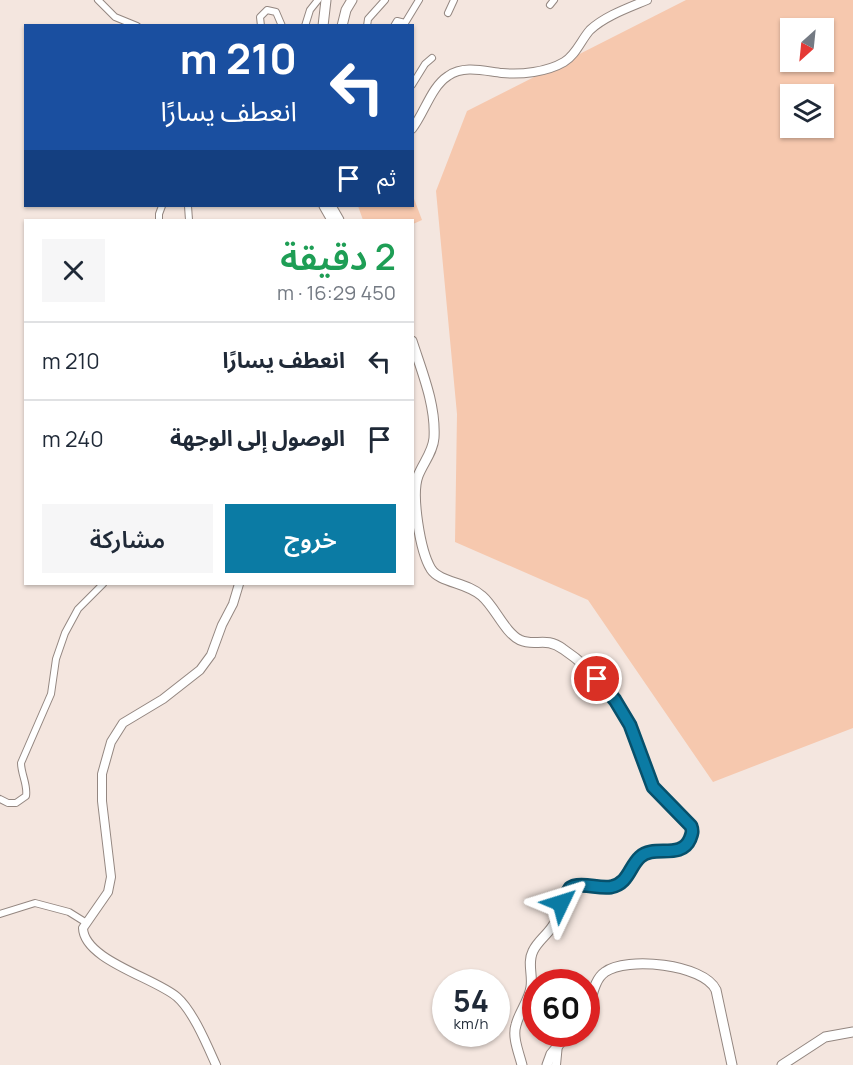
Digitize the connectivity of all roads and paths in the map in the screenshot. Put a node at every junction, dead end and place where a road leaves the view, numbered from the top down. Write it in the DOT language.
graph roads {
  1 [pos="98,0"];
  2 [pos="318,0"];
  3 [pos="326,0"];
  4 [pos="352,0"];
  5 [pos="385,0"];
  6 [pos="419,0"];
  7 [pos="454,0"];
  8 [pos="647,0"];
  9 [pos="448,12"];
  10 [pos="133,24"];
  11 [pos="261,24"];
  12 [pos="281,24"];
  13 [pos="306,24"];
  14 [pos="323,24"];
  15 [pos="342,24"];
  16 [pos="367,24"];
  17 [pos="396,24"];
  18 [pos="432,58"];
  19 [pos="414,82"];
  20 [pos="414,126"];
  21 [pos="414,347"];
  22 [pos="94,585"];
  23 [pos="102,585"];
  24 [pos="239,585"];
  25 [pos="94,592"];
  26 [pos="0,799"];
  27 [pos="0,914"];
  28 [pos="85,922"];
  29 [pos="600,976"];
  30 [pos="853,1032"];
  31 [pos="556,1047"];
  32 [pos="558,1047"];
  33 [pos="216,1065"];
  34 [pos="522,1065"];
  35 [pos="547,1065"];
  36 [pos="556,1065"];
  37 [pos="732,1065"];
  38 [pos="782,1065"];
  1 -- 10 [label="street"];
  2 -- 13 [label="street"];
  3 -- 14 [label="main road"];
  4 -- 15 [label="main road"];
  5 -- 16 [label="street"];
  6 -- 17 [label="street"];
  7 -- 9 [label="street"];
  8 -- 20 [label="main road"];
  11 -- 12 [label="street"];
  18 -- 19 [label="street"];
  21 -- 34 [label="main road"];
  22 -- 25 [label="street"];
  23 -- 25 [label="street"];
  24 -- 28 [label="main road"];
  25 -- 26 [label="street"];
  27 -- 28 [label="street"];
  28 -- 33 [label="main road"];
  29 -- 37 [label="main road"];
  30 -- 38 [label="main road"];
  31 -- 35 [label="main road"];
  32 -- 36 [label="main road"];
}
